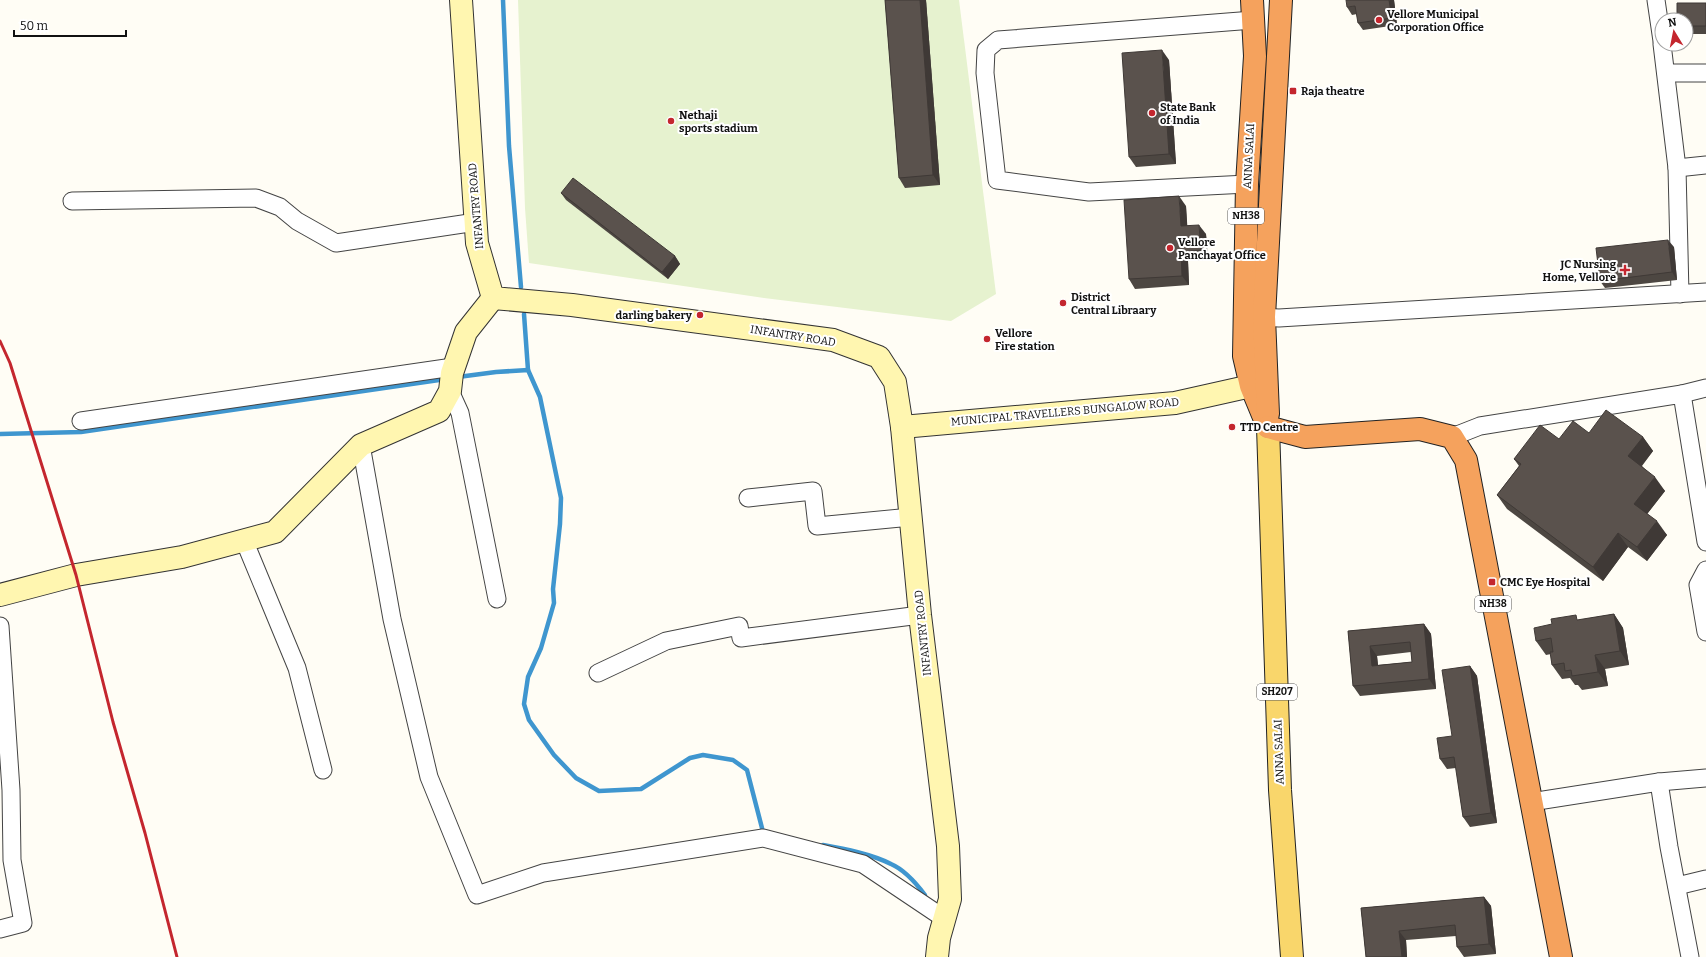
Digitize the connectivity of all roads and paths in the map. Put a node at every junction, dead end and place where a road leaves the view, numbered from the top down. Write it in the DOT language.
graph roads {
  1 [pos="461,0"];
  2 [pos="1281,0"];
  3 [pos="1656,0"];
  4 [pos="1253,10"];
  5 [pos="1658,12"];
  6 [pos="1663,52"];
  7 [pos="1666,73"];
  8 [pos="1706,74"];
  9 [pos="1706,165"];
  10 [pos="1677,168"];
  11 [pos="1247,184"];
  12 [pos="72,201"];
  13 [pos="476,222"];
  14 [pos="1706,292"];
  15 [pos="1680,294"];
  16 [pos="493,298"];
  17 [pos="1264,317"];
  18 [pos="454,367"];
  19 [pos="1251,386"];
  20 [pos="1706,388"];
  21 [pos="450,391"];
  22 [pos="1682,394"];
  23 [pos="81,421"];
  24 [pos="902,426"];
  25 [pos="1268,427"];
  26 [pos="1452,437"];
  27 [pos="361,445"];
  28 [pos="748,498"];
  29 [pos="911,517"];
  30 [pos="244,540"];
  31 [pos="1706,542"];
  32 [pos="1706,570"];
  33 [pos="0,594"];
  34 [pos="497,599"];
  35 [pos="920,615"];
  36 [pos="0,626"];
  37 [pos="1706,632"];
  38 [pos="598,673"];
  39 [pos="323,770"];
  40 [pos="1706,778"];
  41 [pos="1659,782"];
  42 [pos="1531,802"];
  43 [pos="1706,879"];
  44 [pos="1677,886"];
  45 [pos="945,919"];
  46 [pos="0,929"];
  47 [pos="937,957"];
  48 [pos="1292,957"];
  49 [pos="1561,957"];
  50 [pos="1690,957"];
  1 -- 13 [label="main road, INFANTRY ROAD"];
  2 -- 17 [label="highway, ANNA SALAI / NH38"];
  3 -- 5 [label="street"];
  4 -- 11 [label="highway, ANNA SALAI / NH38"];
  4 -- 11 [label="street"];
  6 -- 7 [label="street"];
  7 -- 8 [label="street"];
  7 -- 10 [label="street"];
  9 -- 10 [label="street"];
  10 -- 15 [label="street"];
  11 -- 19 [label="highway, ANNA SALAI / NH38"];
  12 -- 13 [label="street"];
  13 -- 16 [label="main road, INFANTRY ROAD"];
  14 -- 15 [label="street"];
  15 -- 17 [label="street"];
  16 -- 18 [label="main road"];
  16 -- 24 [label="main road, INFANTRY ROAD"];
  17 -- 25 [label="highway, ANNA SALAI / NH38"];
  18 -- 21 [label="main road"];
  18 -- 23 [label="street"];
  19 -- 24 [label="main road, MUNICIPAL TRAVELLERS BUNGALOW ROAD"];
  19 -- 25 [label="highway, ANNA SALAI / NH38"];
  20 -- 22 [label="street"];
  21 -- 27 [label="main road"];
  21 -- 34 [label="street"];
  22 -- 26 [label="street"];
  22 -- 31 [label="street"];
  24 -- 29 [label="main road, INFANTRY ROAD"];
  25 -- 26 [label="highway"];
  25 -- 48 [label="main road, ANNA SALAI / SH207"];
  26 -- 42 [label="highway, NH38"];
  27 -- 30 [label="main road"];
  27 -- 45 [label="street"];
  28 -- 29 [label="street"];
  29 -- 35 [label="main road, INFANTRY ROAD"];
  30 -- 33 [label="main road"];
  30 -- 39 [label="street"];
  32 -- 37 [label="street"];
  35 -- 38 [label="street"];
  35 -- 45 [label="main road, INFANTRY ROAD"];
  36 -- 46 [label="street"];
  40 -- 41 [label="street"];
  41 -- 42 [label="street"];
  41 -- 44 [label="street"];
  42 -- 49 [label="highway, NH38"];
  43 -- 44 [label="street"];
  44 -- 50 [label="street"];
  45 -- 47 [label="main road, INFANTRY ROAD"];
}
